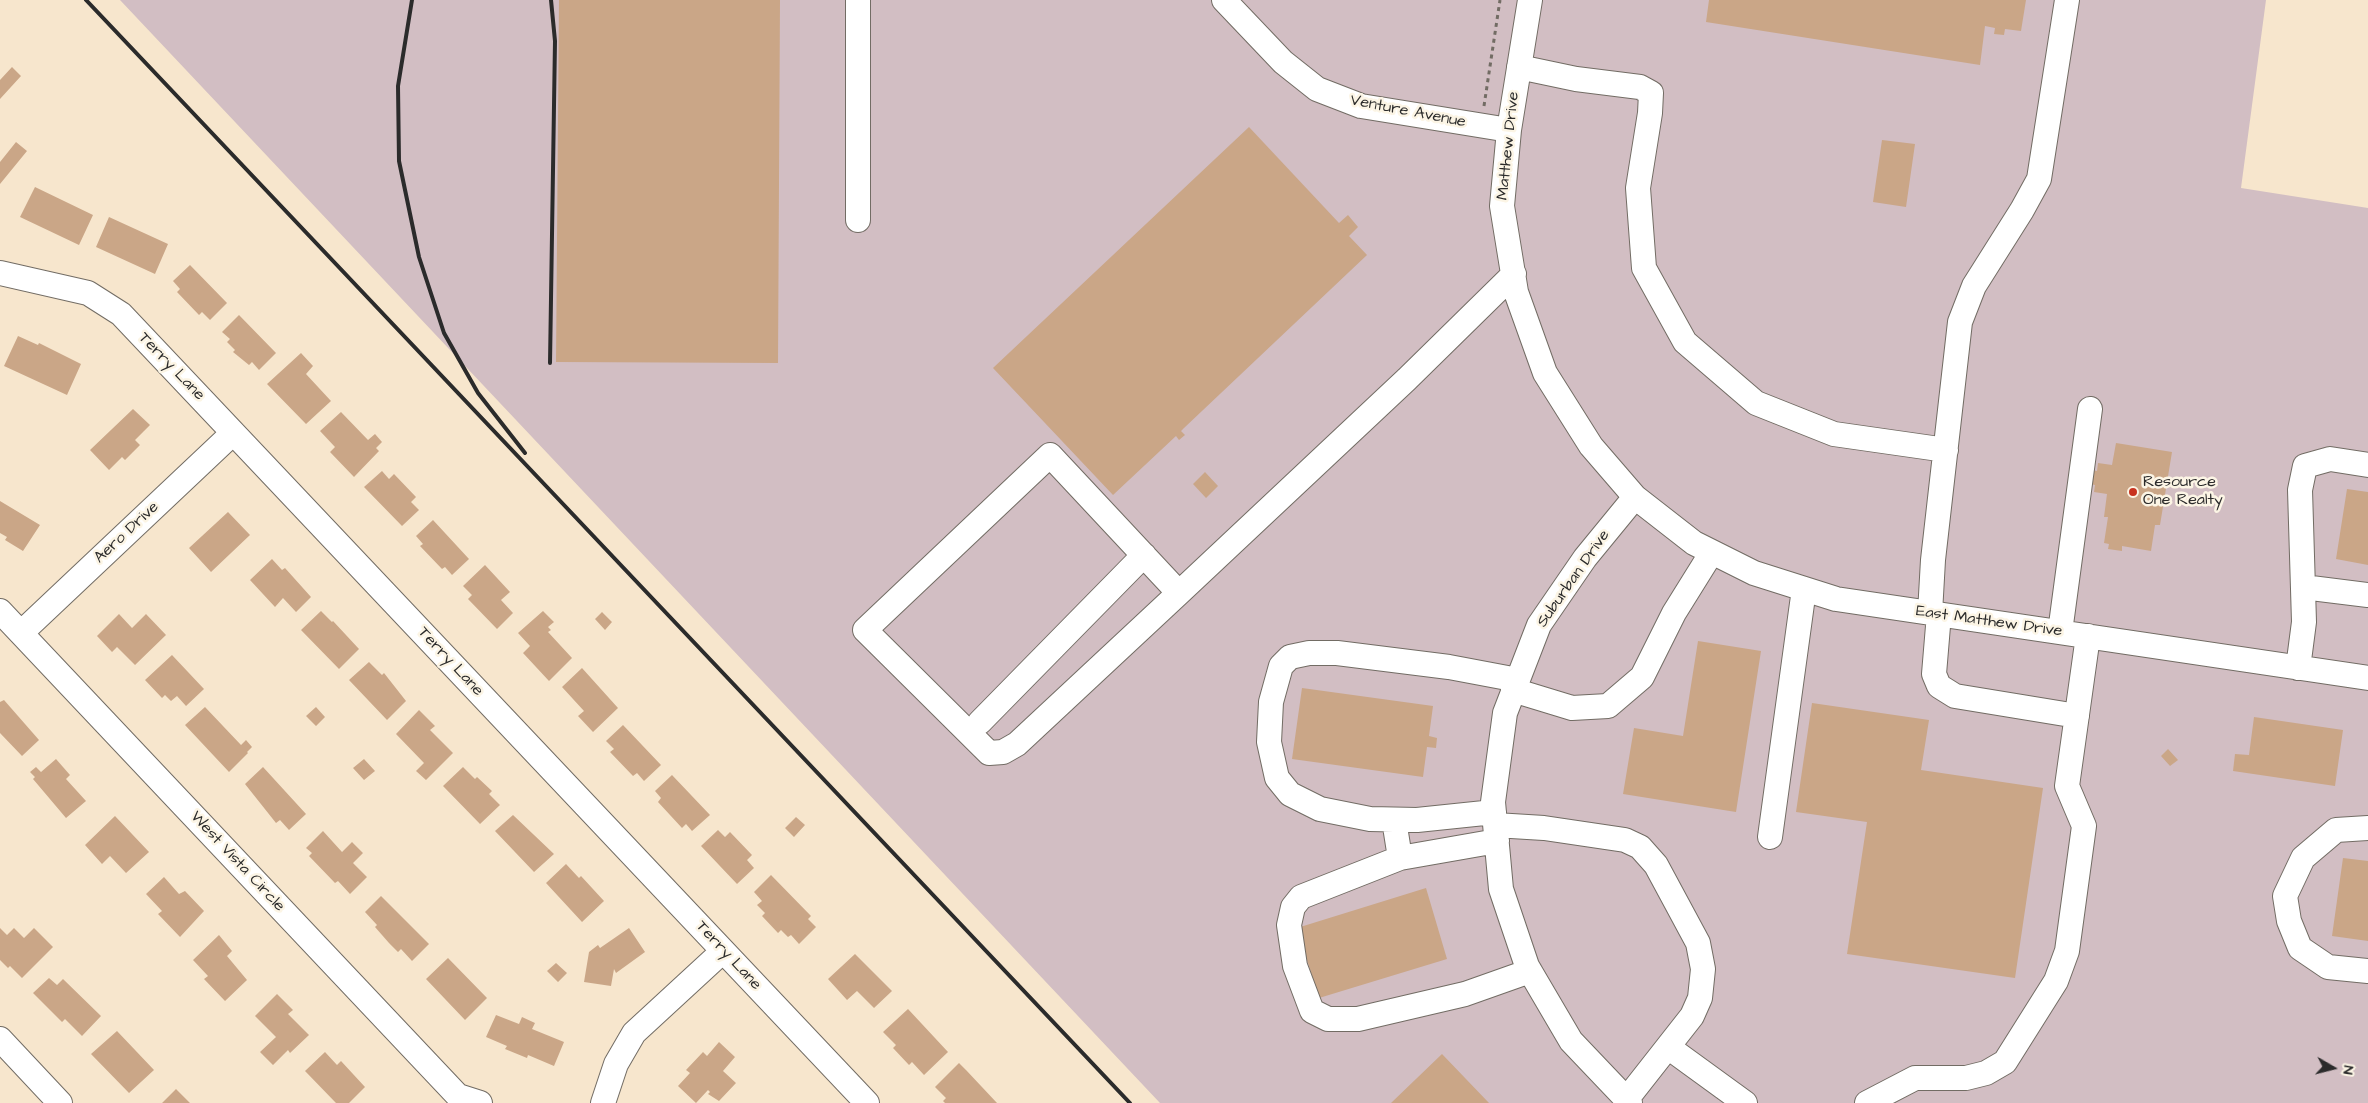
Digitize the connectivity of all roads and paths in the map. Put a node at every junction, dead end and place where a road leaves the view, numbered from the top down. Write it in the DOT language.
graph roads {
  1 [pos="858,0"];
  2 [pos="1500,0"];
  3 [pos="1530,0"];
  4 [pos="2067,0"];
  5 [pos="1238,5"];
  6 [pos="1519,67"];
  7 [pos="1480,125"];
  8 [pos="1509,130"];
  9 [pos="858,220"];
  10 [pos="0,273"];
  11 [pos="1514,274"];
  12 [pos="2090,409"];
  13 [pos="233,432"];
  14 [pos="1946,450"];
  15 [pos="2368,465"];
  16 [pos="1635,497"];
  17 [pos="1712,552"];
  18 [pos="1144,555"];
  19 [pos="2303,587"];
  20 [pos="1804,590"];
  21 [pos="1179,593"];
  22 [pos="2368,595"];
  23 [pos="0,612"];
  24 [pos="1934,614"];
  25 [pos="2060,632"];
  26 [pos="21,633"];
  27 [pos="2088,636"];
  28 [pos="2298,668"];
  29 [pos="2368,678"];
  30 [pos="1515,685"];
  31 [pos="2077,716"];
  32 [pos="980,722"];
  33 [pos="1394,820"];
  34 [pos="1495,826"];
  35 [pos="2368,828"];
  36 [pos="1770,838"];
  37 [pos="1400,858"];
  38 [pos="723,951"];
  39 [pos="1530,971"];
  40 [pos="2368,971"];
  41 [pos="0,1039"];
  42 [pos="1668,1047"];
  43 [pos="1628,1102"];
  44 [pos="60,1103"];
  45 [pos="480,1103"];
  46 [pos="604,1103"];
  47 [pos="867,1103"];
  48 [pos="1745,1103"];
  49 [pos="1867,1103"];
  1 -- 9 [label="street"];
  2 -- 7 [label="path"];
  3 -- 6 [label="street, Matthew Drive"];
  4 -- 14 [label="street"];
  5 -- 7 [label="street, Venture Avenue"];
  6 -- 8 [label="street, Matthew Drive"];
  6 -- 14 [label="street"];
  7 -- 8 [label="street, Venture Avenue"];
  8 -- 11 [label="street, Matthew Drive"];
  10 -- 13 [label="street, Terry Lane"];
  11 -- 16 [label="street, Matthew Drive"];
  11 -- 21 [label="street"];
  12 -- 25 [label="street"];
  13 -- 26 [label="street, Aero Drive"];
  13 -- 38 [label="street, Terry Lane"];
  14 -- 24 [label="street"];
  15 -- 19 [label="street"];
  16 -- 17 [label="street, East Matthew Drive"];
  16 -- 30 [label="street, Suburban Drive"];
  17 -- 20 [label="street, East Matthew Drive"];
  17 -- 30 [label="street"];
  18 -- 21 [label="street"];
  18 -- 21 [label="street"];
  18 -- 32 [label="street"];
  19 -- 22 [label="street"];
  19 -- 28 [label="street"];
  20 -- 24 [label="street, East Matthew Drive"];
  20 -- 36 [label="street"];
  23 -- 26 [label="street, West Vista Circle"];
  24 -- 25 [label="street, East Matthew Drive"];
  24 -- 31 [label="street"];
  25 -- 27 [label="street, East Matthew Drive"];
  26 -- 45 [label="street, West Vista Circle"];
  27 -- 28 [label="street, East Matthew Drive"];
  27 -- 31 [label="street"];
  28 -- 29 [label="street, East Matthew Drive"];
  30 -- 33 [label="street"];
  30 -- 34 [label="street, Suburban Drive"];
  31 -- 49 [label="street"];
  33 -- 34 [label="street"];
  33 -- 37 [label="street"];
  34 -- 37 [label="street"];
  34 -- 39 [label="street, Suburban Drive"];
  34 -- 42 [label="street"];
  35 -- 40 [label="street"];
  37 -- 39 [label="street"];
  38 -- 46 [label="street"];
  38 -- 47 [label="street, Terry Lane"];
  39 -- 43 [label="street, Suburban Drive"];
  41 -- 44 [label="street"];
  42 -- 43 [label="street"];
  42 -- 48 [label="street"];
}
